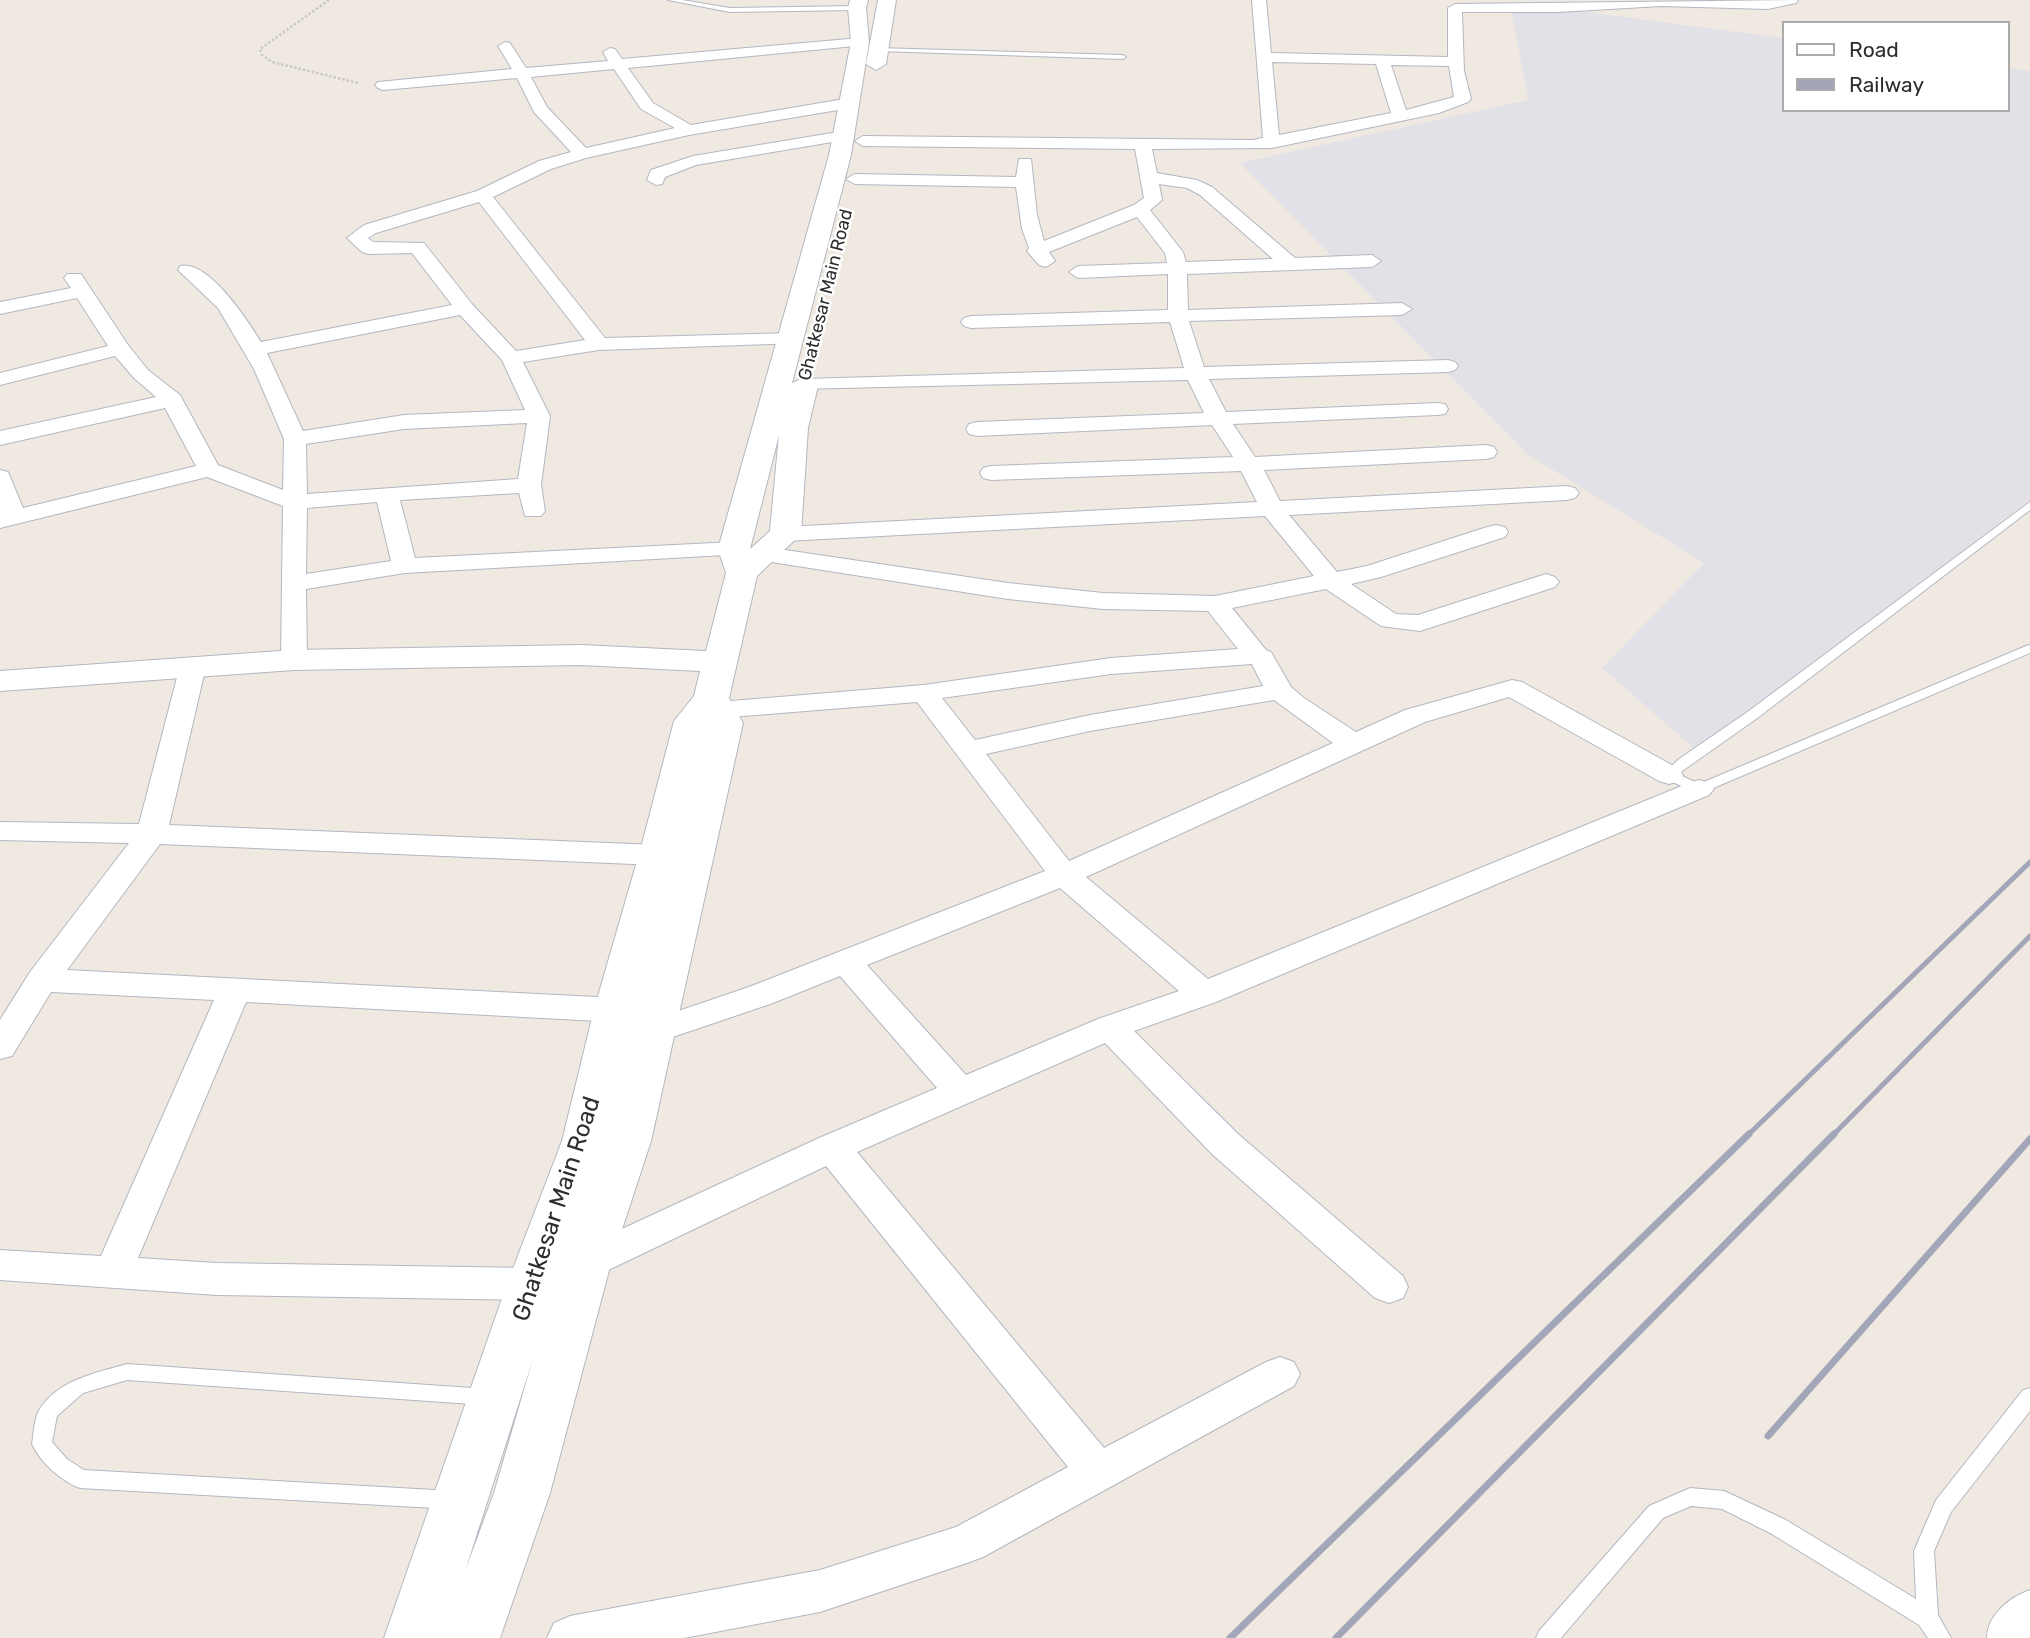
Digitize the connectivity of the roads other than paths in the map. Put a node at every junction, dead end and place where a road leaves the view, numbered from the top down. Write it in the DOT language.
graph roads {
  1 [pos="671,0"];
  2 [pos="887,0"];
  3 [pos="1259,0"];
  4 [pos="1750,0"];
  5 [pos="1791,0"];
  6 [pos="1661,2"];
  7 [pos="1463,3"];
  8 [pos="858,4"];
  9 [pos="873,44"];
  10 [pos="1123,57"];
  11 [pos="1264,57"];
  12 [pos="615,58"];
  13 [pos="1382,60"];
  14 [pos="1458,62"];
  15 [pos="522,73"];
  16 [pos="850,103"];
  17 [pos="1400,116"];
  18 [pos="689,130"];
  19 [pos="853,139"];
  20 [pos="1272,143"];
  21 [pos="1026,145"];
  22 [pos="1143,145"];
  23 [pos="582,154"];
  24 [pos="1149,177"];
  25 [pos="855,179"];
  26 [pos="656,180"];
  27 [pos="1023,182"];
  28 [pos="483,195"];
  29 [pos="1140,209"];
  30 [pos="1372,261"];
  31 [pos="1290,264"];
  32 [pos="1177,267"];
  33 [pos="187,270"];
  34 [pos="1078,272"];
  35 [pos="0,308"];
  36 [pos="465,308"];
  37 [pos="1402,309"];
  38 [pos="1178,317"];
  39 [pos="971,322"];
  40 [pos="599,344"];
  41 [pos="120,349"];
  42 [pos="255,349"];
  43 [pos="807,355"];
  44 [pos="511,358"];
  45 [pos="1448,366"];
  46 [pos="1196,374"];
  47 [pos="0,379"];
  48 [pos="172,400"];
  49 [pos="1437,409"];
  50 [pos="540,416"];
  51 [pos="1219,420"];
  52 [pos="977,429"];
  53 [pos="0,438"];
  54 [pos="295,439"];
  55 [pos="1486,452"];
  56 [pos="1249,464"];
  57 [pos="209,470"];
  58 [pos="991,473"];
  59 [pos="0,477"];
  60 [pos="529,485"];
  61 [pos="1567,493"];
  62 [pos="387,494"];
  63 [pos="296,502"];
  64 [pos="2030,505"];
  65 [pos="1272,509"];
  66 [pos="533,511"];
  67 [pos="7,519"];
  68 [pos="1496,532"];
  69 [pos="785,534"];
  70 [pos="747,559"];
  71 [pos="405,566"];
  72 [pos="1332,582"];
  73 [pos="1546,582"];
  74 [pos="293,583"];
  75 [pos="1215,604"];
  76 [pos="2030,649"];
  77 [pos="1256,656"];
  78 [pos="294,660"];
  79 [pos="192,666"];
  80 [pos="3,686"];
  81 [pos="716,690"];
  82 [pos="1280,691"];
  83 [pos="925,693"];
  84 [pos="1354,744"];
  85 [pos="967,750"];
  86 [pos="1684,782"];
  87 [pos="0,831"];
  88 [pos="152,834"];
  89 [pos="657,855"];
  90 [pos="1064,875"];
  91 [pos="846,962"];
  92 [pos="42,980"];
  93 [pos="235,990"];
  94 [pos="1204,994"];
  95 [pos="616,1010"];
  96 [pos="1110,1027"];
  97 [pos="652,1032"];
  98 [pos="0,1047"];
  99 [pos="962,1093"];
  100 [pos="832,1148"];
  101 [pos="586,1263"];
  102 [pos="0,1265"];
  103 [pos="113,1273"];
  104 [pos="532,1284"];
  105 [pos="1389,1287"];
  106 [pos="1280,1374"];
  107 [pos="2030,1396"];
  108 [pos="494,1397"];
  109 [pos="1098,1472"];
  110 [pos="461,1501"];
  111 [pos="2030,1611"];
  112 [pos="1927,1618"];
  113 [pos="414,1638"];
  114 [pos="470,1638"];
  115 [pos="570,1638"];
  116 [pos="1547,1638"];
  117 [pos="1940,1638"];
  118 [pos="2010,1638"];
  1 -- 8 [label="lane"];
  2 -- 9 [label="main road, Ghatkesar Main Road"];
  3 -- 11 [label="street"];
  4 -- 6 [label="lane"];
  5 -- 6 [label="street"];
  6 -- 7 [label="street"];
  7 -- 14 [label="street"];
  8 -- 9 [label="main road, Ghatkesar Main Road"];
  9 -- 10 [label="lane"];
  9 -- 12 [label="street"];
  9 -- 16 [label="main road, Ghatkesar Main Road"];
  9 -- 19 [label="main road, Ghatkesar Main Road"];
  11 -- 13 [label="street"];
  11 -- 20 [label="street"];
  12 -- 15 [label="street"];
  12 -- 18 [label="street"];
  13 -- 14 [label="street"];
  13 -- 17 [label="street"];
  14 -- 17 [label="street"];
  15 -- 15 [label="street"];
  15 -- 23 [label="street"];
  16 -- 18 [label="street"];
  16 -- 19 [label="main road, Ghatkesar Main Road"];
  17 -- 20 [label="street"];
  18 -- 23 [label="street"];
  19 -- 21 [label="street"];
  19 -- 25 [label="main road, Ghatkesar Main Road"];
  19 -- 26 [label="street"];
  19 -- 43 [label="main road, Ghatkesar Main Road"];
  20 -- 22 [label="street"];
  21 -- 22 [label="street"];
  21 -- 27 [label="street"];
  22 -- 24 [label="street"];
  23 -- 28 [label="street"];
  24 -- 29 [label="street"];
  24 -- 31 [label="street"];
  25 -- 27 [label="street"];
  25 -- 43 [label="main road, Ghatkesar Main Road"];
  27 -- 29 [label="street"];
  28 -- 36 [label="street"];
  28 -- 40 [label="street"];
  29 -- 32 [label="street"];
  30 -- 31 [label="street"];
  31 -- 32 [label="street"];
  32 -- 34 [label="street"];
  32 -- 38 [label="street"];
  33 -- 42 [label="street"];
  35 -- 41 [label="street"];
  36 -- 42 [label="street"];
  36 -- 44 [label="street"];
  37 -- 38 [label="street"];
  38 -- 39 [label="street"];
  38 -- 46 [label="street"];
  40 -- 43 [label="street"];
  40 -- 44 [label="street"];
  41 -- 47 [label="street"];
  41 -- 48 [label="street"];
  42 -- 54 [label="street"];
  43 -- 46 [label="street"];
  43 -- 69 [label="main road, Ghatkesar Main Road"];
  43 -- 70 [label="main road, Ghatkesar Main Road"];
  44 -- 50 [label="street"];
  45 -- 46 [label="street"];
  46 -- 51 [label="street"];
  48 -- 53 [label="street"];
  48 -- 57 [label="street"];
  49 -- 51 [label="street"];
  50 -- 54 [label="street"];
  50 -- 60 [label="street"];
  51 -- 52 [label="street"];
  51 -- 56 [label="street"];
  54 -- 63 [label="street"];
  55 -- 56 [label="street"];
  56 -- 58 [label="street"];
  56 -- 65 [label="street"];
  57 -- 63 [label="street"];
  57 -- 67 [label="street"];
  59 -- 67 [label="street"];
  60 -- 62 [label="street"];
  60 -- 66 [label="street"];
  61 -- 65 [label="street"];
  62 -- 63 [label="street"];
  62 -- 71 [label="street"];
  63 -- 74 [label="street"];
  64 -- 86 [label="lane"];
  65 -- 69 [label="street"];
  65 -- 72 [label="street"];
  68 -- 72 [label="street"];
  69 -- 70 [label="main road"];
  70 -- 71 [label="street"];
  70 -- 75 [label="street"];
  70 -- 81 [label="main road, Ghatkesar Main Road"];
  71 -- 74 [label="street"];
  72 -- 73 [label="street"];
  72 -- 75 [label="street"];
  74 -- 78 [label="street"];
  75 -- 77 [label="street"];
  76 -- 86 [label="lane"];
  77 -- 82 [label="street"];
  77 -- 83 [label="street"];
  78 -- 79 [label="main road"];
  78 -- 81 [label="main road"];
  79 -- 80 [label="main road"];
  79 -- 88 [label="street"];
  81 -- 83 [label="street"];
  81 -- 89 [label="main road, Ghatkesar Main Road"];
  81 -- 97 [label="main road, Ghatkesar Main Road"];
  82 -- 84 [label="street"];
  82 -- 85 [label="street"];
  83 -- 85 [label="street"];
  84 -- 86 [label="street"];
  84 -- 90 [label="street"];
  85 -- 90 [label="street"];
  86 -- 94 [label="street"];
  87 -- 88 [label="street"];
  88 -- 89 [label="street"];
  88 -- 92 [label="street"];
  89 -- 95 [label="main road, Ghatkesar Main Road"];
  90 -- 91 [label="street"];
  90 -- 94 [label="street"];
  91 -- 97 [label="street"];
  91 -- 99 [label="street"];
  92 -- 93 [label="street"];
  92 -- 98 [label="street"];
  93 -- 95 [label="street"];
  93 -- 103 [label="street"];
  94 -- 96 [label="street"];
  95 -- 104 [label="main road, Ghatkesar Main Road"];
  96 -- 99 [label="street"];
  96 -- 105 [label="street"];
  97 -- 101 [label="main road, Ghatkesar Main Road"];
  99 -- 100 [label="street"];
  100 -- 101 [label="street"];
  100 -- 109 [label="street"];
  101 -- 104 [label="street"];
  101 -- 114 [label="main road, Ghatkesar Main Road"];
  102 -- 103 [label="street"];
  103 -- 104 [label="street"];
  104 -- 108 [label="main road, Ghatkesar Main Road"];
  106 -- 109 [label="street"];
  107 -- 112 [label="lane"];
  108 -- 110 [label="main road, Ghatkesar Main Road"];
  108 -- 110 [label="lane"];
  109 -- 115 [label="street"];
  110 -- 113 [label="main road, Ghatkesar Main Road"];
  111 -- 118 [label="street"];
  112 -- 116 [label="lane"];
  112 -- 117 [label="lane"];
}
